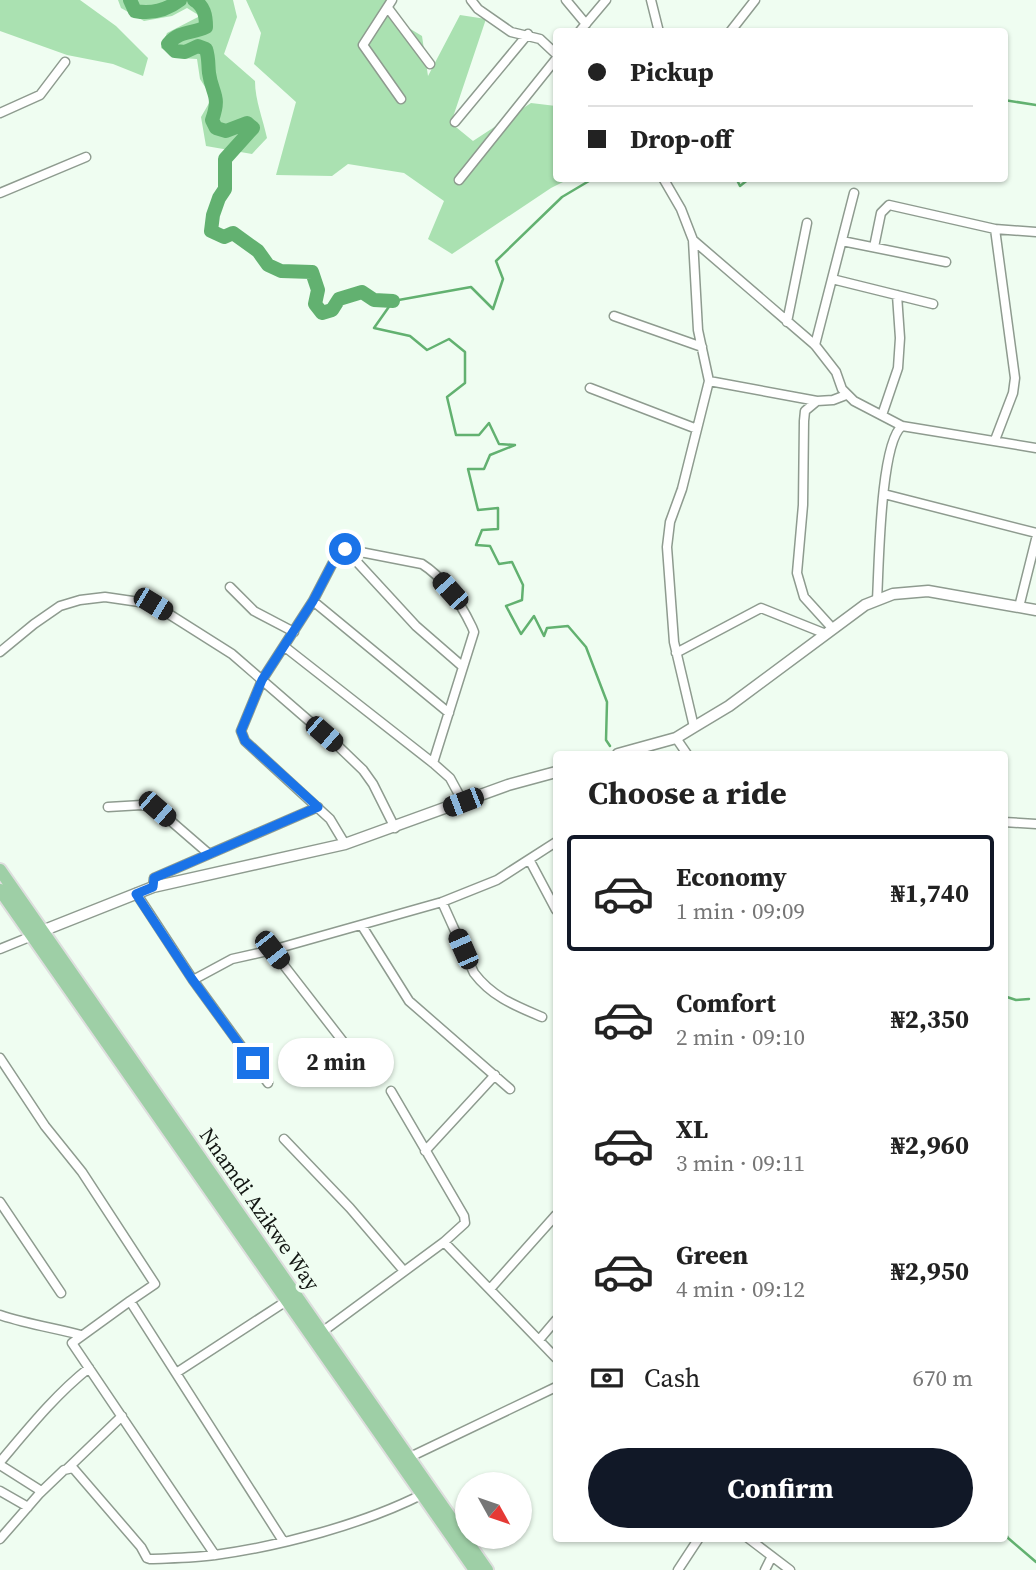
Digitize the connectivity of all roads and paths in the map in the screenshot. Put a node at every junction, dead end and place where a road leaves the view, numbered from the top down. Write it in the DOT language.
graph roads {
  1 [pos="471,0"];
  2 [pos="566,0"];
  3 [pos="606,0"];
  4 [pos="651,0"];
  5 [pos="755,0"];
  6 [pos="390,4"];
  7 [pos="586,24"];
  8 [pos="582,28"];
  9 [pos="658,28"];
  10 [pos="733,28"];
  11 [pos="528,34"];
  12 [pos="553,51"];
  13 [pos="65,62"];
  14 [pos="553,63"];
  15 [pos="430,64"];
  16 [pos="401,99"];
  17 [pos="0,113"];
  18 [pos="455,122"];
  19 [pos="86,157"];
  20 [pos="460,180"];
  21 [pos="665,182"];
  22 [pos="0,193"];
  23 [pos="854,193"];
  24 [pos="807,223"];
  25 [pos="995,229"];
  26 [pos="1036,232"];
  27 [pos="693,240"];
  28 [pos="842,241"];
  29 [pos="874,247"];
  30 [pos="946,262"];
  31 [pos="832,279"];
  32 [pos="897,295"];
  33 [pos="933,304"];
  34 [pos="614,316"];
  35 [pos="787,322"];
  36 [pos="815,345"];
  37 [pos="702,348"];
  38 [pos="709,381"];
  39 [pos="590,388"];
  40 [pos="846,395"];
  41 [pos="817,401"];
  42 [pos="882,415"];
  43 [pos="902,426"];
  44 [pos="697,429"];
  45 [pos="995,440"];
  46 [pos="1036,448"];
  47 [pos="884,494"];
  48 [pos="1036,536"];
  49 [pos="345,549"];
  50 [pos="230,587"];
  51 [pos="877,600"];
  52 [pos="313,601"];
  53 [pos="1019,607"];
  54 [pos="1036,610"];
  55 [pos="294,632"];
  56 [pos="830,632"];
  57 [pos="285,648"];
  58 [pos="0,652"];
  59 [pos="676,653"];
  60 [pos="462,666"];
  61 [pos="262,680"];
  62 [pos="449,713"];
  63 [pos="694,727"];
  64 [pos="676,738"];
  65 [pos="629,751"];
  66 [pos="685,751"];
  67 [pos="433,763"];
  68 [pos="553,773"];
  69 [pos="463,802"];
  70 [pos="108,807"];
  71 [pos="318,807"];
  72 [pos="1008,822"];
  73 [pos="1036,824"];
  74 [pos="395,828"];
  75 [pos="345,844"];
  76 [pos="553,844"];
  77 [pos="209,854"];
  78 [pos="530,861"];
  79 [pos="0,870"];
  80 [pos="153,887"];
  81 [pos="0,890"];
  82 [pos="136,894"];
  83 [pos="442,902"];
  84 [pos="553,904"];
  85 [pos="362,926"];
  86 [pos="37,933"];
  87 [pos="0,949"];
  88 [pos="272,950"];
  89 [pos="192,979"];
  90 [pos="542,1017"];
  91 [pos="355,1057"];
  92 [pos="0,1058"];
  93 [pos="495,1075"];
  94 [pos="268,1083"];
  95 [pos="510,1088"];
  96 [pos="391,1091"];
  97 [pos="284,1139"];
  98 [pos="425,1151"];
  99 [pos="0,1202"];
  100 [pos="553,1218"];
  101 [pos="444,1242"];
  102 [pos="404,1271"];
  103 [pos="490,1289"];
  104 [pos="61,1293"];
  105 [pos="288,1300"];
  106 [pos="130,1301"];
  107 [pos="0,1315"];
  108 [pos="553,1324"];
  109 [pos="322,1332"];
  110 [pos="81,1335"];
  111 [pos="539,1340"];
  112 [pos="553,1354"];
  113 [pos="89,1368"];
  114 [pos="176,1373"];
  115 [pos="553,1388"];
  116 [pos="122,1416"];
  117 [pos="410,1457"];
  118 [pos="0,1464"];
  119 [pos="67,1469"];
  120 [pos="0,1491"];
  121 [pos="40,1493"];
  122 [pos="423,1494"];
  123 [pos="28,1507"];
  124 [pos="0,1539"];
  125 [pos="283,1541"];
  126 [pos="696,1542"];
  127 [pos="755,1542"];
  128 [pos="215,1555"];
  129 [pos="771,1558"];
  130 [pos="475,1570"];
  131 [pos="487,1570"];
  132 [pos="678,1570"];
  133 [pos="765,1570"];
  134 [pos="790,1570"];
  1 -- 11 [label="street"];
  2 -- 7 [label="street"];
  3 -- 7 [label="street"];
  4 -- 9 [label="street"];
  5 -- 10 [label="street"];
  6 -- 15 [label="street"];
  6 -- 16 [label="street"];
  7 -- 8 [label="street"];
  11 -- 12 [label="street"];
  11 -- 18 [label="street"];
  13 -- 17 [label="street"];
  14 -- 20 [label="street"];
  19 -- 22 [label="street"];
  21 -- 27 [label="street"];
  23 -- 28 [label="street"];
  24 -- 35 [label="street"];
  25 -- 26 [label="street"];
  25 -- 29 [label="street"];
  25 -- 45 [label="street"];
  27 -- 35 [label="street"];
  27 -- 37 [label="street"];
  28 -- 29 [label="street"];
  28 -- 31 [label="street"];
  29 -- 30 [label="street"];
  31 -- 32 [label="street"];
  31 -- 36 [label="street"];
  32 -- 33 [label="street"];
  32 -- 42 [label="street"];
  34 -- 37 [label="street"];
  35 -- 36 [label="street"];
  36 -- 40 [label="street"];
  37 -- 38 [label="street"];
  38 -- 41 [label="street"];
  38 -- 44 [label="street"];
  39 -- 44 [label="street"];
  40 -- 41 [label="street"];
  40 -- 42 [label="street"];
  41 -- 56 [label="street"];
  42 -- 43 [label="street"];
  43 -- 45 [label="street"];
  43 -- 47 [label="street"];
  44 -- 59 [label="street"];
  45 -- 46 [label="street"];
  47 -- 48 [label="street"];
  47 -- 51 [label="street"];
  48 -- 53 [label="street"];
  49 -- 52 [label="street"];
  49 -- 60 [label="street"];
  49 -- 60 [label="street"];
  50 -- 55 [label="street"];
  51 -- 53 [label="street"];
  51 -- 56 [label="street"];
  52 -- 55 [label="street"];
  52 -- 62 [label="street"];
  53 -- 54 [label="street"];
  55 -- 57 [label="street"];
  56 -- 59 [label="street"];
  56 -- 63 [label="street"];
  57 -- 61 [label="street"];
  57 -- 67 [label="street"];
  58 -- 61 [label="street"];
  59 -- 63 [label="street"];
  60 -- 62 [label="street"];
  61 -- 71 [label="street"];
  61 -- 74 [label="street"];
  62 -- 67 [label="street"];
  63 -- 64 [label="street"];
  64 -- 65 [label="street"];
  64 -- 66 [label="street"];
  67 -- 69 [label="street"];
  68 -- 69 [label="street"];
  69 -- 74 [label="street"];
  70 -- 77 [label="street"];
  71 -- 75 [label="street"];
  71 -- 77 [label="street"];
  72 -- 73 [label="street"];
  74 -- 75 [label="street"];
  75 -- 80 [label="street"];
  76 -- 78 [label="street"];
  77 -- 80 [label="street"];
  78 -- 83 [label="street"];
  78 -- 84 [label="street"];
  79 -- 86 [label="highway, Nnamdi Azikwe Way"];
  80 -- 82 [label="street"];
  81 -- 86 [label="highway, Nnamdi Azikwe Way"];
  82 -- 86 [label="street"];
  82 -- 89 [label="street"];
  83 -- 85 [label="street"];
  83 -- 90 [label="street"];
  85 -- 88 [label="street"];
  85 -- 93 [label="street"];
  86 -- 87 [label="street"];
  86 -- 105 [label="highway, Nnamdi Azikwe Way"];
  86 -- 109 [label="highway, Nnamdi Azikwe Way"];
  88 -- 89 [label="street"];
  88 -- 91 [label="street"];
  89 -- 94 [label="street"];
  92 -- 106 [label="street"];
  93 -- 95 [label="street"];
  93 -- 98 [label="street"];
  96 -- 98 [label="street"];
  97 -- 102 [label="street"];
  98 -- 101 [label="street"];
  99 -- 104 [label="street"];
  100 -- 103 [label="street"];
  101 -- 102 [label="street"];
  101 -- 103 [label="street"];
  102 -- 109 [label="street"];
  103 -- 111 [label="street"];
  105 -- 114 [label="street"];
  105 -- 122 [label="highway, Nnamdi Azikwe Way"];
  106 -- 110 [label="street"];
  106 -- 114 [label="street"];
  107 -- 110 [label="street"];
  108 -- 111 [label="street"];
  109 -- 117 [label="highway, Nnamdi Azikwe Way"];
  110 -- 113 [label="street"];
  111 -- 112 [label="street"];
  113 -- 116 [label="street"];
  113 -- 118 [label="street"];
  114 -- 125 [label="street"];
  115 -- 117 [label="street"];
  116 -- 119 [label="street"];
  116 -- 128 [label="street"];
  117 -- 131 [label="highway, Nnamdi Azikwe Way"];
  118 -- 121 [label="street"];
  119 -- 121 [label="street"];
  119 -- 128 [label="street"];
  120 -- 123 [label="street"];
  121 -- 123 [label="street"];
  122 -- 125 [label="street"];
  122 -- 130 [label="highway, Nnamdi Azikwe Way"];
  123 -- 124 [label="street"];
  125 -- 128 [label="street"];
  126 -- 132 [label="street"];
  127 -- 129 [label="street"];
  129 -- 133 [label="street"];
  129 -- 134 [label="street"];
}
